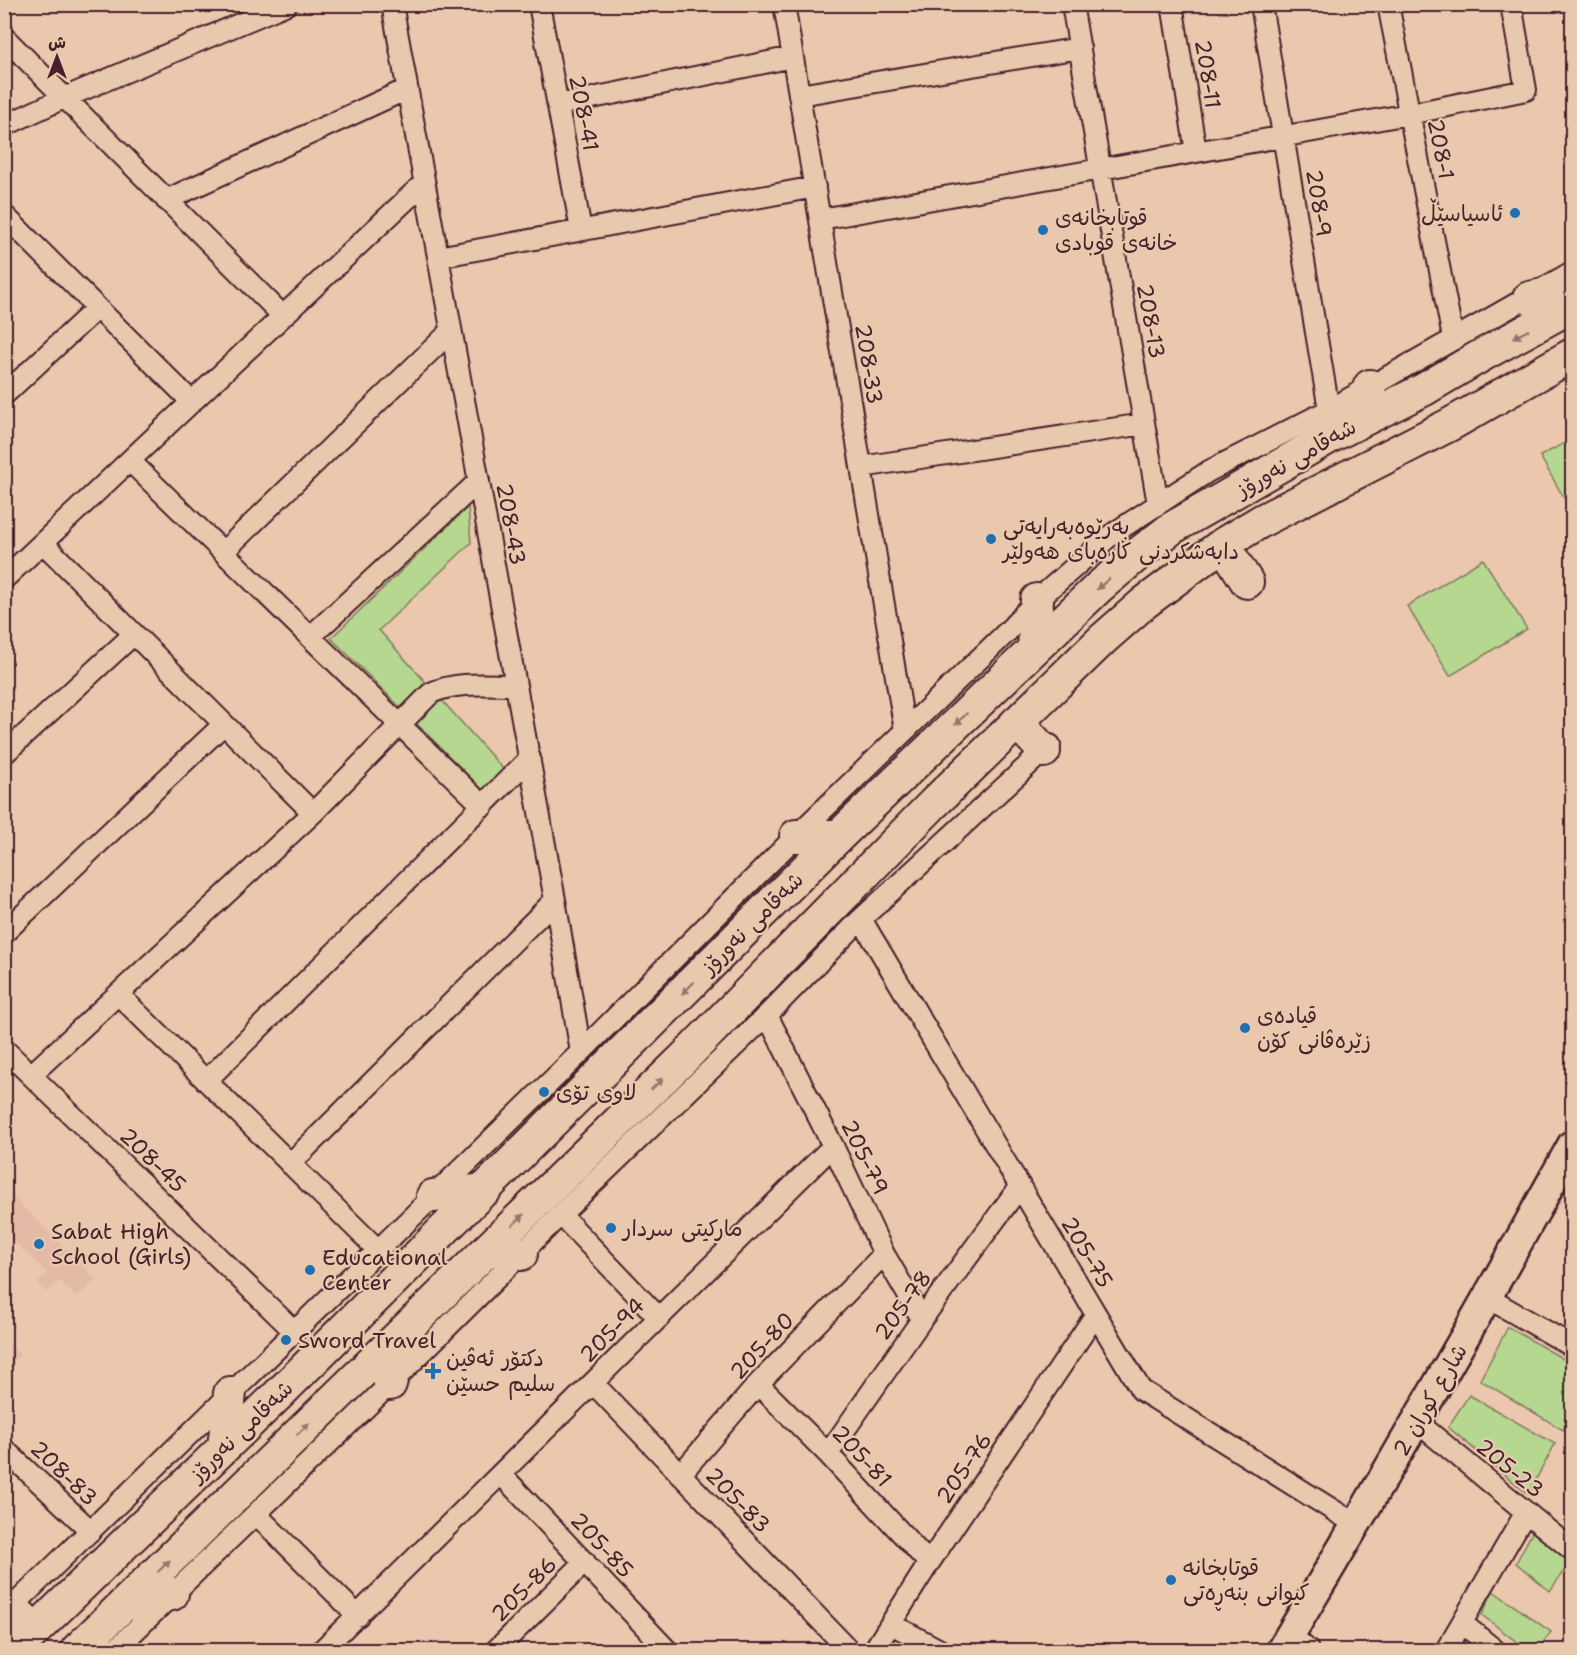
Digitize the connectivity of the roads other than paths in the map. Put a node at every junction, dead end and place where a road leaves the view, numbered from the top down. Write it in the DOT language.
graph roads {
  1 [pos="286,4"];
  2 [pos="392,4"];
  3 [pos="539,4"];
  4 [pos="784,4"];
  5 [pos="1072,4"];
  6 [pos="1172,4"];
  7 [pos="1261,4"];
  8 [pos="1388,4"];
  9 [pos="1511,4"];
  10 [pos="4,37"];
  11 [pos="1080,48"];
  12 [pos="793,57"];
  13 [pos="407,89"];
  14 [pos="799,95"];
  15 [pos="66,98"];
  16 [pos="558,105"];
  17 [pos="1409,114"];
  18 [pos="4,126"];
  19 [pos="1283,136"];
  20 [pos="1196,152"];
  21 [pos="1101,169"];
  22 [pos="424,183"];
  23 [pos="815,187"];
  24 [pos="166,200"];
  25 [pos="4,215"];
  26 [pos="821,219"];
  27 [pos="581,230"];
  28 [pos="438,257"];
  29 [pos="1572,272"];
  30 [pos="1572,288"];
  31 [pos="1528,298"];
  32 [pos="1572,306"];
  33 [pos="97,308"];
  34 [pos="283,316"];
  35 [pos="452,331"];
  36 [pos="1453,338"];
  37 [pos="1572,355"];
  38 [pos="1370,386"];
  39 [pos="5,394"];
  40 [pos="192,402"];
  41 [pos="1341,417"];
  42 [pos="1144,424"];
  43 [pos="130,461"];
  44 [pos="861,467"];
  45 [pos="479,481"];
  46 [pos="1158,504"];
  47 [pos="43,543"];
  48 [pos="1223,544"];
  49 [pos="223,552"];
  50 [pos="7,572"];
  51 [pos="1247,582"];
  52 [pos="1037,600"];
  53 [pos="134,634"];
  54 [pos="310,637"];
  55 [pos="1034,649"];
  56 [pos="516,685"];
  57 [pos="1017,722"];
  58 [pos="224,724"];
  59 [pos="400,724"];
  60 [pos="904,731"];
  61 [pos="1048,748"];
  62 [pos="4,754"];
  63 [pos="530,758"];
  64 [pos="904,774"];
  65 [pos="933,804"];
  66 [pos="483,806"];
  67 [pos="313,813"];
  68 [pos="796,836"];
  69 [pos="839,836"];
  70 [pos="555,900"];
  71 [pos="861,919"];
  72 [pos="4,933"];
  73 [pos="118,994"];
  74 [pos="766,1015"];
  75 [pos="4,1049"];
  76 [pos="581,1052"];
  77 [pos="32,1075"];
  78 [pos="206,1081"];
  79 [pos="833,1146"];
  80 [pos="1572,1146"];
  81 [pos="290,1164"];
  82 [pos="1020,1186"];
  83 [pos="485,1190"];
  84 [pos="433,1196"];
  85 [pos="561,1215"];
  86 [pos="377,1249"];
  87 [pos="488,1249"];
  88 [pos="522,1254"];
  89 [pos="884,1254"];
  90 [pos="1488,1298"];
  91 [pos="1096,1314"];
  92 [pos="659,1318"];
  93 [pos="922,1319"];
  94 [pos="294,1331"];
  95 [pos="404,1331"];
  96 [pos="1572,1346"];
  97 [pos="593,1383"];
  98 [pos="390,1384"];
  99 [pos="758,1384"];
  100 [pos="230,1393"];
  101 [pos="1417,1422"];
  102 [pos="224,1447"];
  103 [pos="4,1449"];
  104 [pos="828,1454"];
  105 [pos="501,1474"];
  106 [pos="680,1475"];
  107 [pos="1526,1512"];
  108 [pos="256,1514"];
  109 [pos="1357,1525"];
  110 [pos="91,1532"];
  111 [pos="1572,1550"];
  112 [pos="585,1562"];
  113 [pos="929,1563"];
  114 [pos="172,1594"];
  115 [pos="123,1606"];
  116 [pos="8,1611"];
  117 [pos="358,1616"];
  118 [pos="1462,1623"];
  119 [pos="891,1624"];
  120 [pos="25,1640"];
  121 [pos="1293,1645"];
  122 [pos="76,1650"];
  123 [pos="114,1650"];
  124 [pos="322,1650"];
  125 [pos="496,1650"];
  126 [pos="667,1650"];
  127 [pos="849,1650"];
  128 [pos="874,1650"];
  129 [pos="940,1650"];
  130 [pos="1446,1650"];
  131 [pos="1495,1650"];
  1 -- 15 [label="street"];
  2 -- 13 [label="street, 208-43"];
  3 -- 16 [label="street, 208-41"];
  4 -- 12 [label="street, 208-33"];
  5 -- 11 [label="street, 208-13"];
  6 -- 20 [label="street, 208-11"];
  7 -- 19 [label="street, 208-9"];
  8 -- 17 [label="street, 208-1"];
  9 -- 17 [label="street"];
  10 -- 15 [label="street"];
  11 -- 14 [label="street"];
  11 -- 21 [label="street, 208-13"];
  12 -- 14 [label="street, 208-33"];
  12 -- 16 [label="street"];
  13 -- 22 [label="street, 208-43"];
  13 -- 24 [label="street"];
  14 -- 23 [label="street, 208-33"];
  15 -- 18 [label="street"];
  15 -- 24 [label="street"];
  16 -- 27 [label="street, 208-41"];
  17 -- 19 [label="street"];
  17 -- 36 [label="street, 208-1"];
  19 -- 20 [label="street"];
  19 -- 41 [label="street, 208-9"];
  20 -- 21 [label="street"];
  21 -- 26 [label="street"];
  21 -- 42 [label="street, 208-13"];
  22 -- 28 [label="street, 208-43"];
  22 -- 34 [label="street"];
  23 -- 26 [label="street, 208-33"];
  23 -- 27 [label="street"];
  24 -- 34 [label="street"];
  25 -- 33 [label="street"];
  26 -- 44 [label="street, 208-33"];
  27 -- 28 [label="street"];
  28 -- 35 [label="street, 208-43"];
  29 -- 31 [label="street"];
  30 -- 31 [label="main road"];
  31 -- 36 [label="street"];
  32 -- 41 [label="main road, شەقامی نەورۆز, one-way"];
  33 -- 39 [label="street"];
  33 -- 40 [label="street"];
  34 -- 40 [label="street"];
  35 -- 45 [label="street, 208-43"];
  35 -- 49 [label="street"];
  36 -- 38 [label="street"];
  37 -- 48 [label="main road, شەقامی نەورۆز"];
  38 -- 41 [label="main road"];
  40 -- 43 [label="street"];
  41 -- 46 [label="street"];
  41 -- 55 [label="main road, شەقامی نەورۆز, one-way"];
  42 -- 44 [label="street"];
  42 -- 46 [label="street, 208-13"];
  43 -- 47 [label="street"];
  43 -- 49 [label="street"];
  44 -- 60 [label="street, 208-33"];
  45 -- 54 [label="street"];
  45 -- 56 [label="street, 208-43"];
  46 -- 52 [label="street"];
  47 -- 50 [label="street"];
  47 -- 53 [label="street"];
  48 -- 51 [label="main road"];
  48 -- 57 [label="main road, شەقامی نەورۆز"];
  49 -- 54 [label="street"];
  52 -- 55 [label="main road"];
  52 -- 60 [label="street"];
  53 -- 58 [label="street"];
  53 -- 62 [label="street"];
  54 -- 59 [label="street"];
  55 -- 64 [label="main road, شەقامی نەورۆز, one-way"];
  56 -- 59 [label="street"];
  56 -- 63 [label="street, 208-43"];
  57 -- 61 [label="main road"];
  57 -- 65 [label="main road, شەقامی نەورۆز"];
  58 -- 67 [label="street"];
  58 -- 72 [label="street"];
  59 -- 66 [label="street"];
  59 -- 67 [label="street"];
  60 -- 68 [label="street"];
  61 -- 71 [label="street"];
  63 -- 66 [label="street"];
  63 -- 70 [label="street, 208-43"];
  64 -- 65 [label="main road"];
  64 -- 69 [label="main road, شەقامی نەورۆز"];
  87 -- 65 [label="main road, شەقامی نەورۆز, one-way"];
  66 -- 78 [label="street"];
  67 -- 73 [label="street"];
  68 -- 69 [label="main road"];
  68 -- 76 [label="street"];
  69 -- 83 [label="main road, شەقامی نەورۆز, one-way"];
  70 -- 76 [label="street, 208-43"];
  70 -- 81 [label="street"];
  71 -- 74 [label="street"];
  71 -- 82 [label="street, 205-75"];
  73 -- 77 [label="street"];
  73 -- 78 [label="street"];
  74 -- 79 [label="street, 205-79"];
  74 -- 85 [label="street"];
  75 -- 77 [label="street, 208-45"];
  76 -- 84 [label="street"];
  77 -- 94 [label="street, 208-45"];
  78 -- 81 [label="street"];
  79 -- 89 [label="street, 205-79"];
  79 -- 92 [label="street, 205-94"];
  80 -- 90 [label="street, شارع كوران 2"];
  81 -- 86 [label="street"];
  82 -- 91 [label="street, 205-75"];
  82 -- 93 [label="street, 205-78"];
  83 -- 84 [label="main road"];
  83 -- 102 [label="main road, شەقامی نەورۆز"];
  84 -- 86 [label="street"];
  85 -- 88 [label="street"];
  85 -- 92 [label="street"];
  86 -- 94 [label="street"];
  87 -- 88 [label="main road"];
  87 -- 95 [label="main road, شەقامی نەورۆز"];
  88 -- 98 [label="street"];
  89 -- 93 [label="street, 205-79"];
  89 -- 99 [label="street, 205-80"];
  90 -- 96 [label="street"];
  90 -- 101 [label="street, شارع كوران 2"];
  91 -- 109 [label="street, 205-75"];
  91 -- 113 [label="street, 205-76"];
  92 -- 97 [label="street, 205-94"];
  93 -- 104 [label="street, 205-78"];
  94 -- 100 [label="street"];
  95 -- 98 [label="main road"];
  115 -- 95 [label="main road, شەقامی نەورۆز, one-way"];
  97 -- 105 [label="street, 205-94"];
  97 -- 106 [label="street, 205-83"];
  98 -- 108 [label="street"];
  99 -- 104 [label="street, 205-81"];
  99 -- 106 [label="street, 205-80"];
  100 -- 102 [label="main road"];
  100 -- 110 [label="street"];
  101 -- 107 [label="street, 205-23"];
  101 -- 109 [label="street, شارع كوران 2"];
  102 -- 120 [label="main road, شەقامی نەورۆز"];
  103 -- 110 [label="street, 208-83"];
  104 -- 113 [label="street, 205-81"];
  105 -- 112 [label="street, 205-85"];
  105 -- 117 [label="street, 205-94"];
  106 -- 127 [label="street, 205-83"];
  107 -- 111 [label="street, 205-23"];
  107 -- 118 [label="street"];
  108 -- 114 [label="street"];
  108 -- 117 [label="street"];
  109 -- 121 [label="street, شارع كوران 2"];
  110 -- 116 [label="street"];
  112 -- 125 [label="street, 205-86"];
  112 -- 126 [label="street, 205-85"];
  113 -- 119 [label="street, 205-76"];
  114 -- 115 [label="main road"];
  114 -- 123 [label="street"];
  115 -- 122 [label="main road, شەقامی نەورۆز"];
  116 -- 120 [label="main road"];
  117 -- 124 [label="street, 205-94"];
  118 -- 130 [label="street"];
  118 -- 131 [label="street"];
  119 -- 128 [label="street, 205-76"];
  119 -- 129 [label="street"];
}
